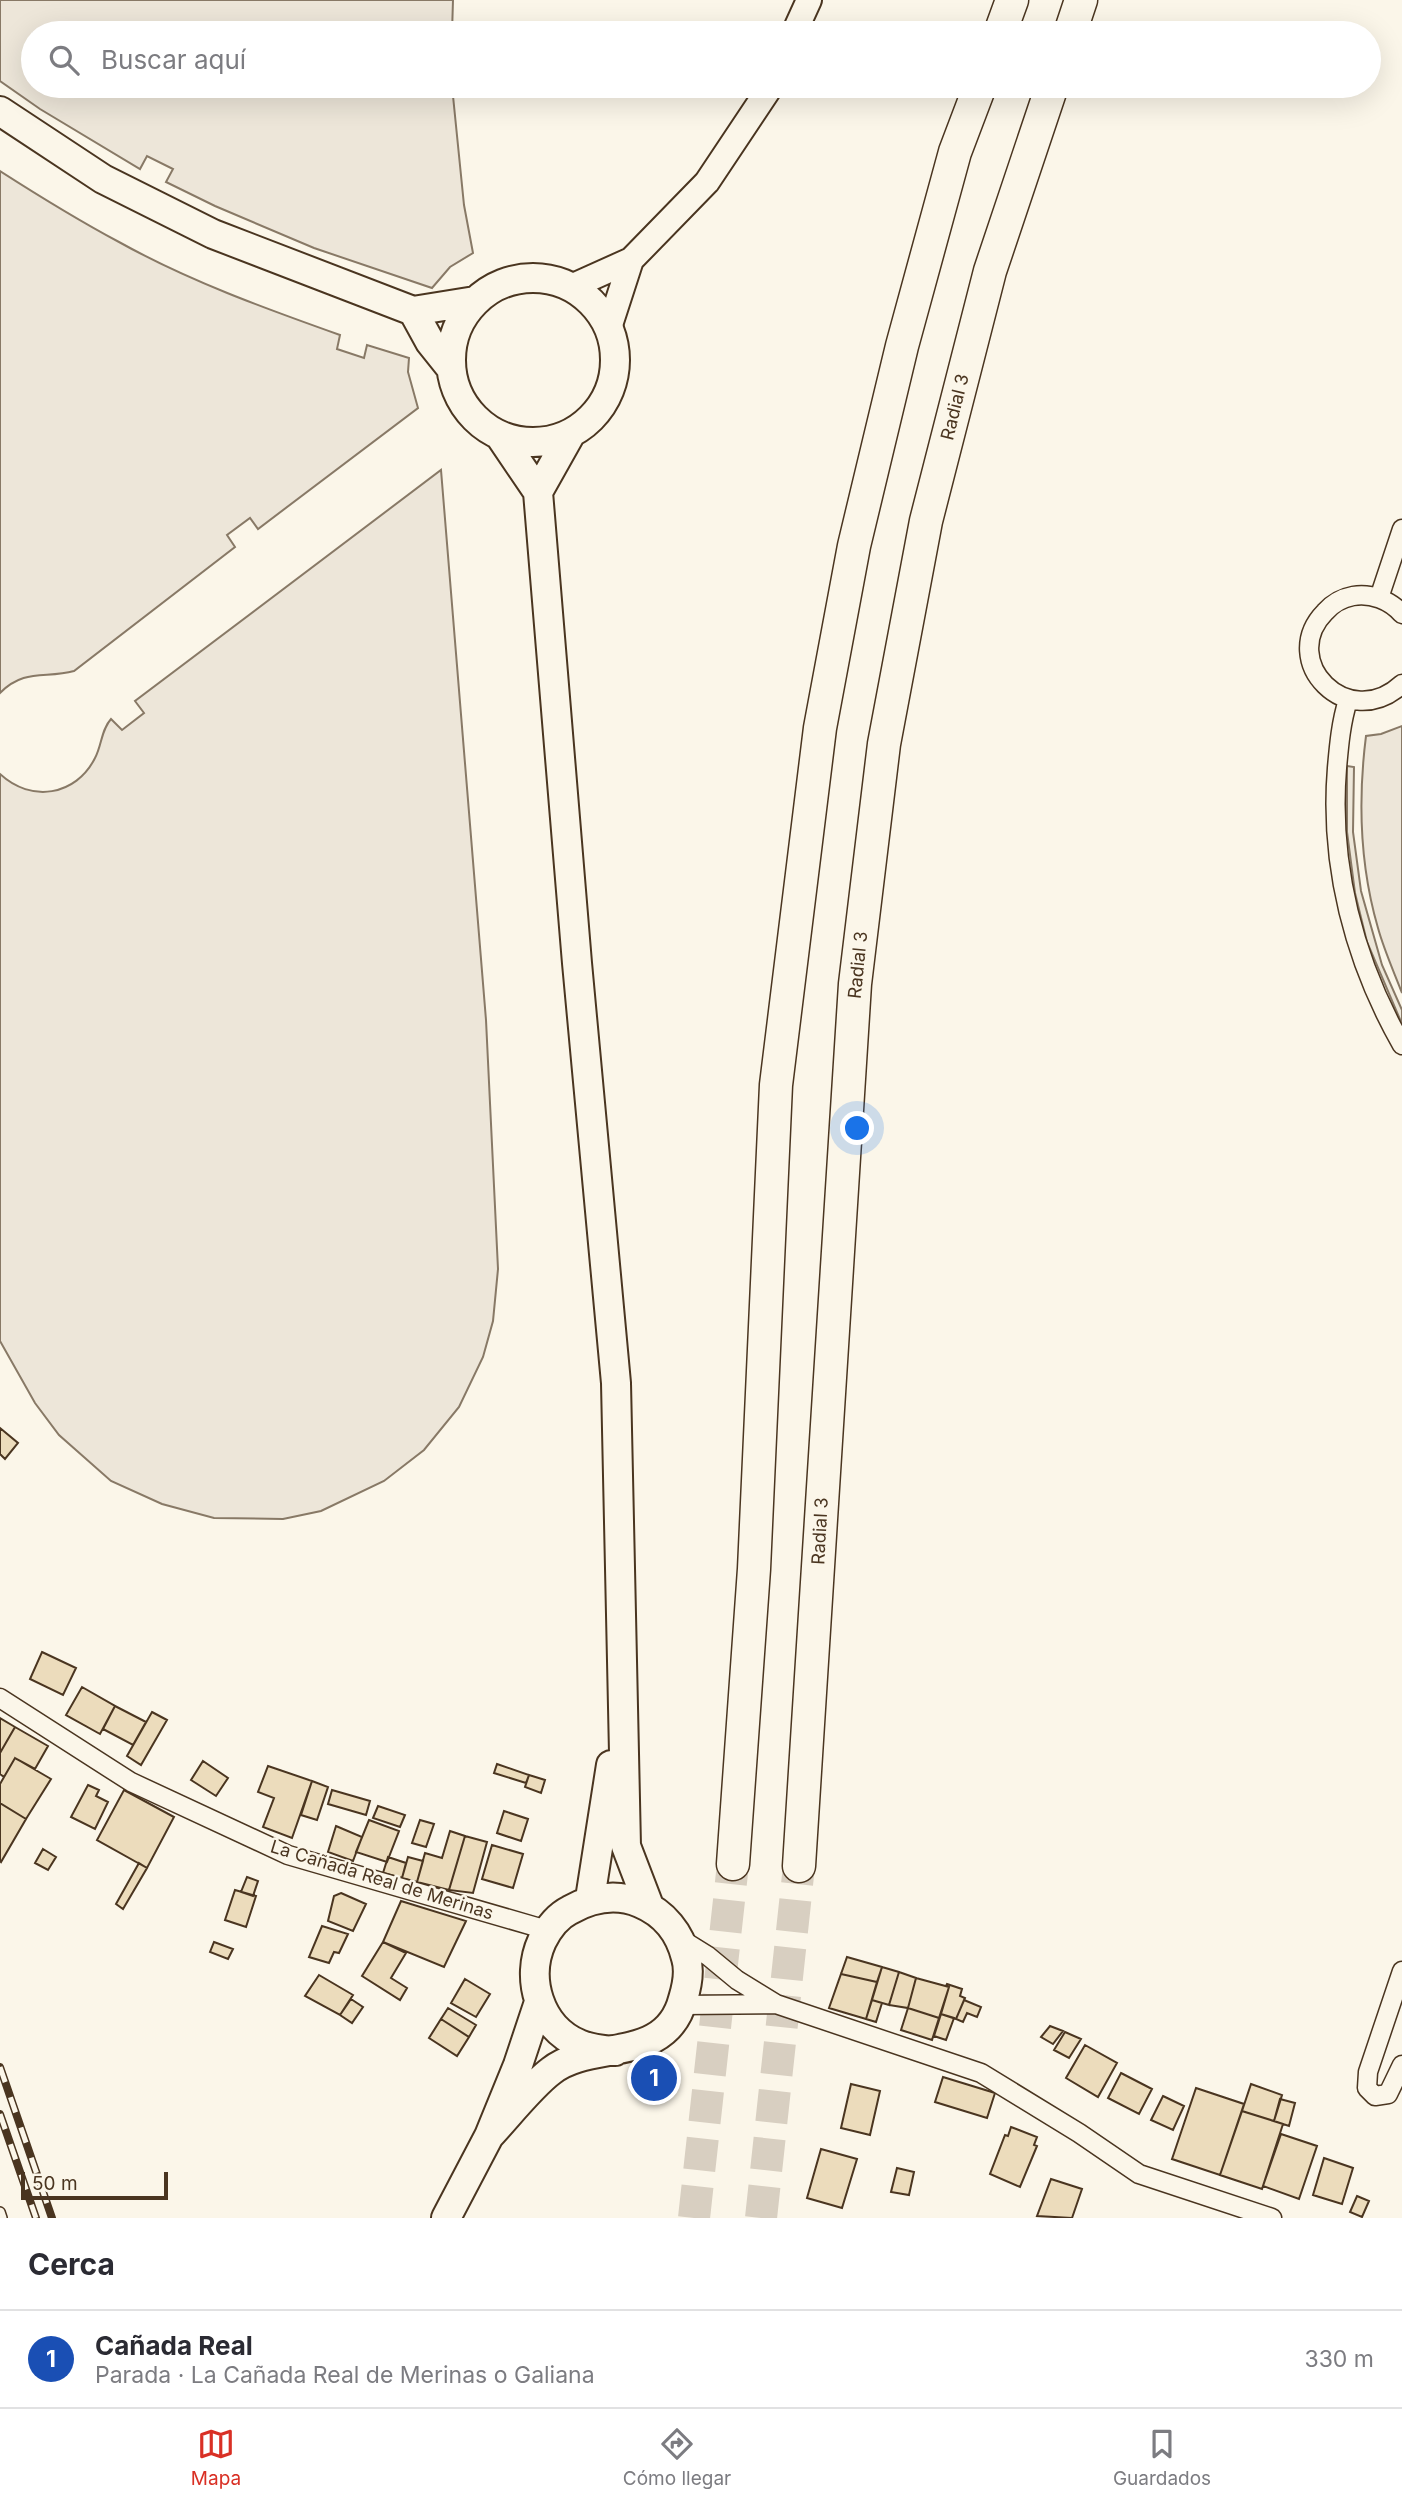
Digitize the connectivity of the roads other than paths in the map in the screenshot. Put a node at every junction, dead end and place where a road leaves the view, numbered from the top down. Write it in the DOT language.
graph roads {
  1 [pos="809,0"];
  2 [pos="1012,0"];
  3 [pos="1081,0"];
  4 [pos="799,21"];
  5 [pos="1004,21"];
  6 [pos="1074,21"];
  7 [pos="764,98"];
  8 [pos="975,98"];
  9 [pos="1048,98"];
  10 [pos="0,111"];
  11 [pos="631,260"];
  12 [pos="570,286"];
  13 [pos="475,301"];
  14 [pos="414,311"];
  15 [pos="609,328"];
  16 [pos="450,367"];
  17 [pos="570,435"];
  18 [pos="500,436"];
  19 [pos="538,492"];
  20 [pos="1402,529"];
  21 [pos="1379,598"];
  22 [pos="1402,614"];
  23 [pos="1402,684"];
  24 [pos="1348,700"];
  25 [pos="1402,1045"];
  26 [pos="621,1644"];
  27 [pos="0,1698"];
  28 [pos="733,1864"];
  29 [pos="799,1866"];
  30 [pos="590,1899"];
  31 [pos="649,1906"];
  32 [pos="547,1930"];
  33 [pos="679,1938"];
  34 [pos="1402,1971"];
  35 [pos="539,2002"];
  36 [pos="776,2004"];
  37 [pos="682,2005"];
  38 [pos="615,2051"];
  39 [pos="1402,2065"];
  40 [pos="489,2136"];
  41 [pos="0,2212"];
  42 [pos="2,2218"];
  43 [pos="446,2218"];
  44 [pos="1272,2218"];
  1 -- 4 [label="street"];
  2 -- 5 [label="highway"];
  3 -- 6 [label="highway"];
  7 -- 11 [label="street"];
  8 -- 28 [label="highway"];
  9 -- 29 [label="highway, Radial 3"];
  10 -- 14 [label="main road"];
  11 -- 12 [label="street"];
  11 -- 15 [label="street"];
  12 -- 13 [label="main road"];
  12 -- 15 [label="main road"];
  13 -- 14 [label="main road"];
  13 -- 16 [label="main road"];
  14 -- 16 [label="main road"];
  15 -- 17 [label="main road"];
  16 -- 18 [label="main road"];
  17 -- 18 [label="main road"];
  17 -- 19 [label="main road"];
  18 -- 19 [label="main road"];
  19 -- 26 [label="main road"];
  20 -- 21 [label="street"];
  21 -- 22 [label="street"];
  21 -- 24 [label="street"];
  23 -- 24 [label="street"];
  24 -- 25 [label="street"];
  26 -- 30 [label="main road"];
  26 -- 31 [label="main road"];
  27 -- 32 [label="street, La Cañada Real de Merinas"];
  30 -- 31 [label="main road"];
  30 -- 32 [label="main road"];
  31 -- 33 [label="main road"];
  32 -- 35 [label="main road"];
  33 -- 36 [label="street"];
  33 -- 37 [label="main road"];
  34 -- 39 [label="street"];
  35 -- 38 [label="main road"];
  35 -- 40 [label="main road"];
  36 -- 37 [label="street"];
  36 -- 44 [label="street"];
  37 -- 38 [label="main road"];
  38 -- 40 [label="main road"];
  40 -- 43 [label="main road"];
  41 -- 42 [label="lane"];
}
